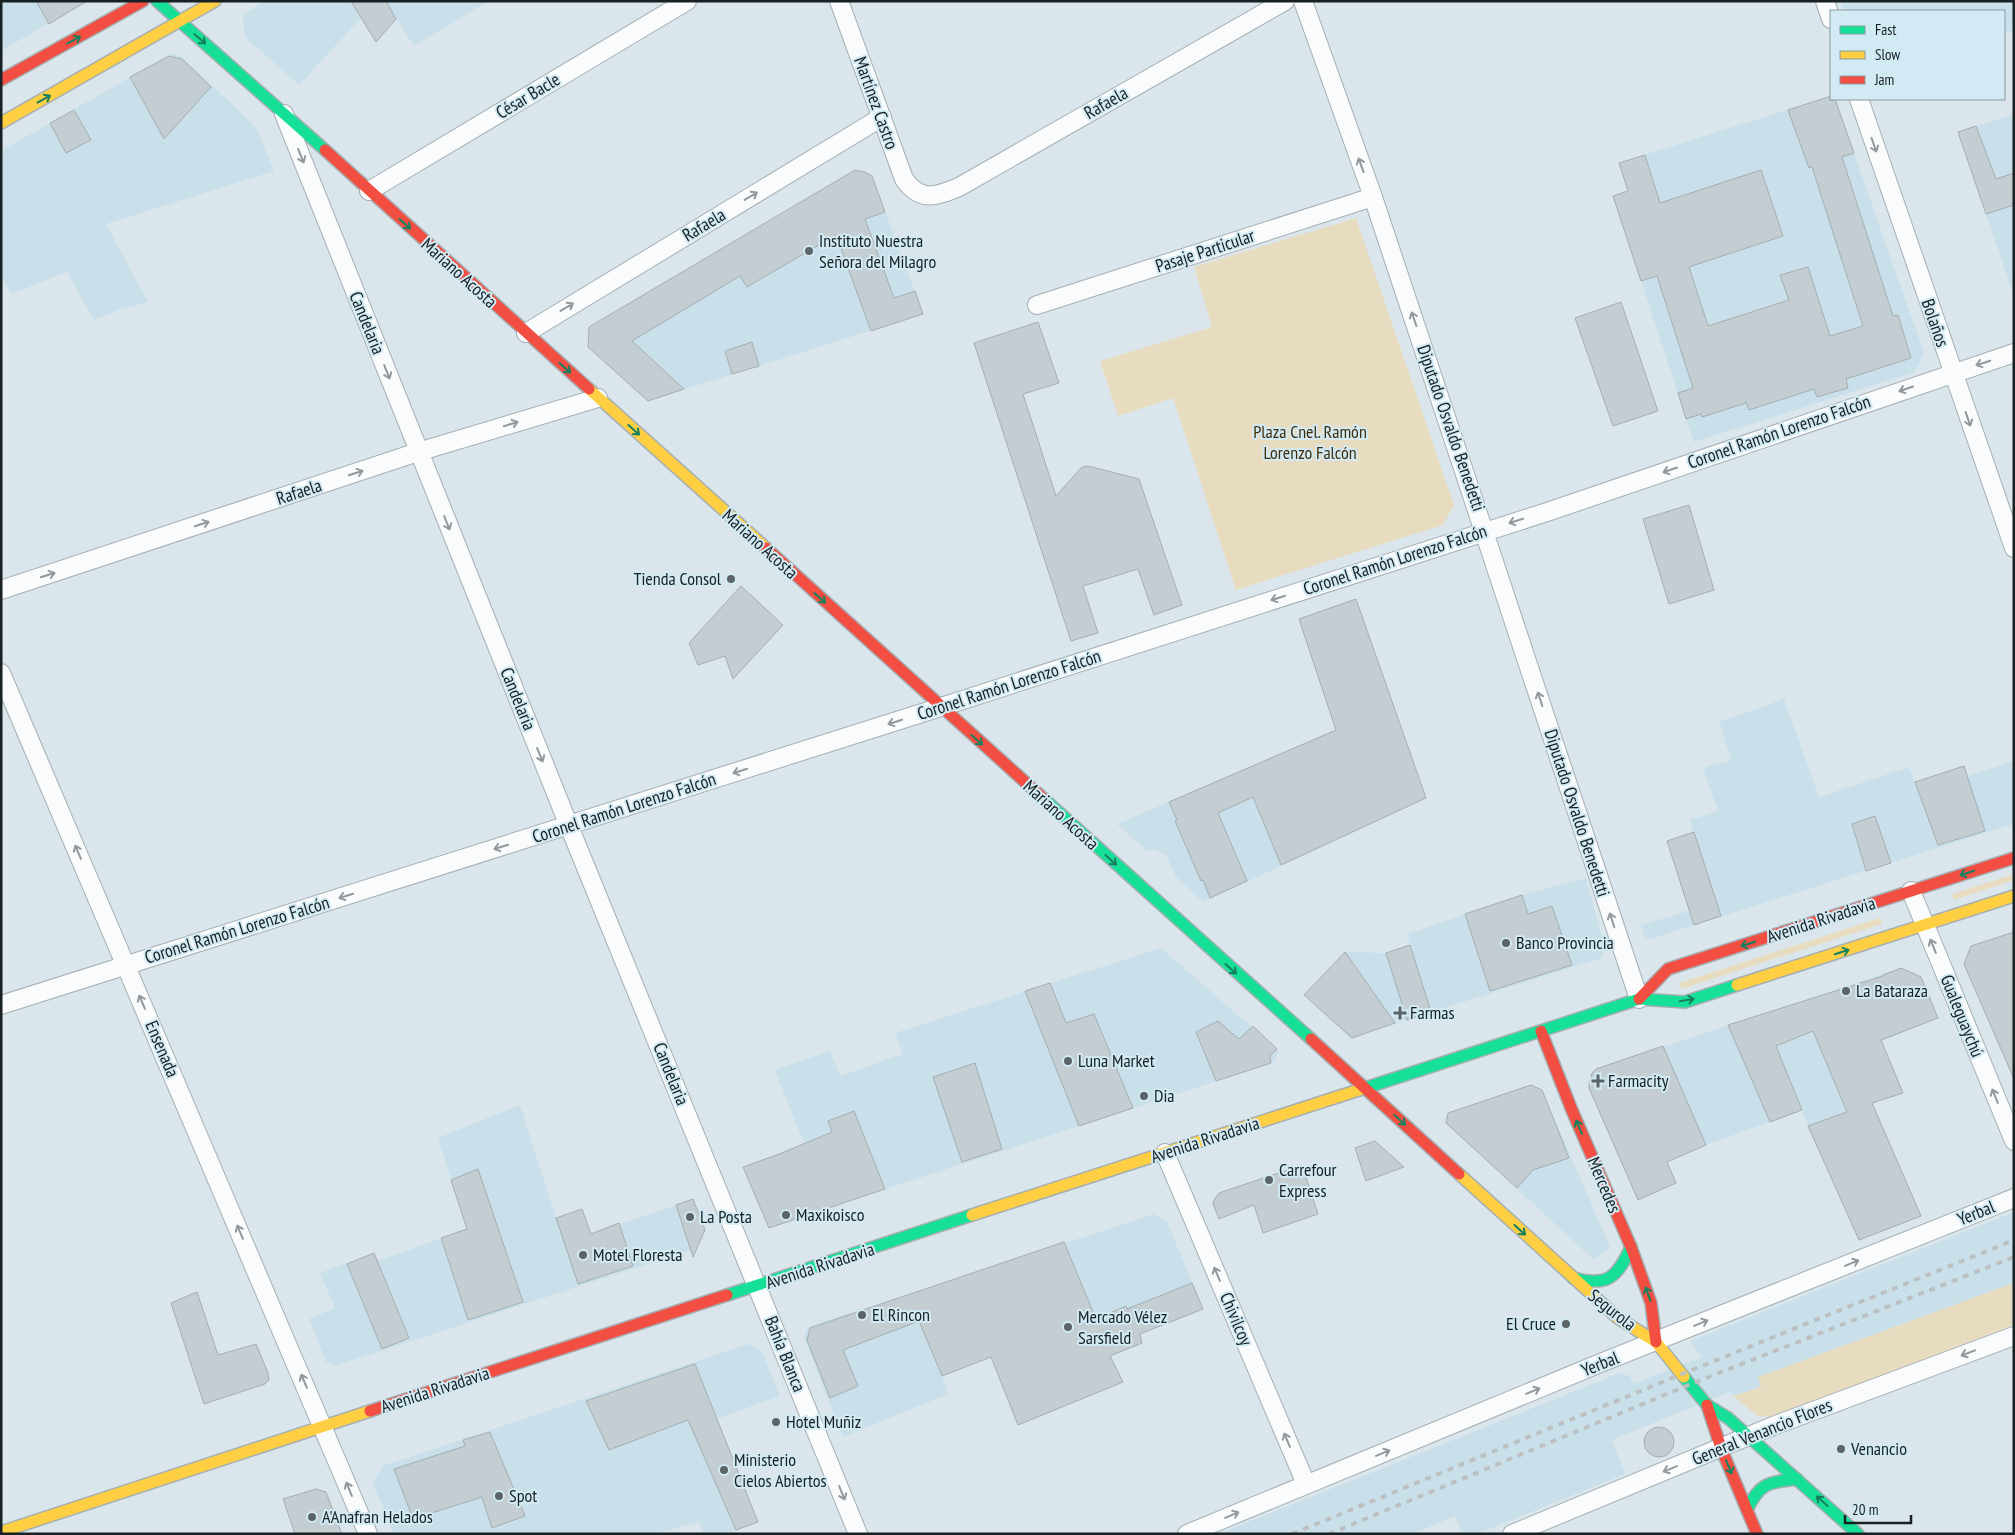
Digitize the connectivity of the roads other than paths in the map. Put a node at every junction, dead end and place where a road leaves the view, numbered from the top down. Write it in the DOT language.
graph roads {
  1 [pos="143,1"];
  2 [pos="156,1"];
  3 [pos="215,1"];
  4 [pos="687,1"];
  5 [pos="839,1"];
  6 [pos="1285,1"];
  7 [pos="1303,1"];
  8 [pos="1825,1"];
  9 [pos="1830,16"];
  10 [pos="181,22"];
  11 [pos="1,80"];
  12 [pos="1859,100"];
  13 [pos="282,111"];
  14 [pos="882,117"];
  15 [pos="1,122"];
  16 [pos="368,191"];
  17 [pos="924,195"];
  18 [pos="1373,197"];
  19 [pos="1037,304"];
  20 [pos="526,333"];
  21 [pos="2014,353"];
  22 [pos="1952,373"];
  23 [pos="598,398"];
  24 [pos="418,452"];
  25 [pos="1485,531"];
  26 [pos="2014,548"];
  27 [pos="1,590"];
  28 [pos="1,673"];
  29 [pos="941,707"];
  30 [pos="569,826"];
  31 [pos="2014,858"];
  32 [pos="1910,891"];
  33 [pos="2014,896"];
  34 [pos="1924,925"];
  35 [pos="126,965"];
  36 [pos="1639,999"];
  37 [pos="1,1005"];
  38 [pos="1541,1031"];
  39 [pos="1364,1088"];
  40 [pos="2014,1141"];
  41 [pos="1165,1153"];
  42 [pos="2014,1198"];
  43 [pos="1631,1248"];
  44 [pos="1573,1278"];
  45 [pos="757,1286"];
  46 [pos="2014,1336"];
  47 [pos="1656,1342"];
  48 [pos="1708,1404"];
  49 [pos="323,1426"];
  50 [pos="1749,1436"];
  51 [pos="1721,1448"];
  52 [pos="1797,1479"];
  53 [pos="1306,1484"];
  54 [pos="1747,1510"];
  55 [pos="1,1532"];
  56 [pos="368,1534"];
  57 [pos="858,1534"];
  58 [pos="1187,1534"];
  59 [pos="1512,1534"];
  60 [pos="1757,1534"];
  61 [pos="1858,1534"];
  11 -- 1 [label="main road, one-way"];
  2 -- 10 [label="main road, Mariano Acosta"];
  3 -- 10 [label="main road"];
  4 -- 16 [label="street, César Bacle"];
  5 -- 14 [label="street, Martínez Castro"];
  6 -- 17 [label="street, Rafaela"];
  18 -- 7 [label="street, Diputado Osvaldo Benedetti, one-way"];
  8 -- 9 [label="street"];
  10 -- 13 [label="main road, Mariano Acosta, one-way"];
  15 -- 10 [label="main road, one-way"];
  12 -- 22 [label="street, Bolaños, one-way"];
  13 -- 16 [label="main road, Mariano Acosta"];
  13 -- 24 [label="street, Candelaria, one-way"];
  14 -- 17 [label="street, Martínez Castro"];
  20 -- 14 [label="street, Rafaela, one-way"];
  16 -- 20 [label="main road, Mariano Acosta, one-way"];
  18 -- 19 [label="street, Pasaje Particular"];
  25 -- 18 [label="street, Diputado Osvaldo Benedetti, one-way"];
  20 -- 23 [label="main road, Mariano Acosta, one-way"];
  21 -- 22 [label="street, Coronel Ramón Lorenzo Falcón, one-way"];
  22 -- 25 [label="street, Coronel Ramón Lorenzo Falcón, one-way"];
  22 -- 26 [label="street, Bolaños, one-way"];
  24 -- 23 [label="street, Rafaela, one-way"];
  23 -- 29 [label="main road, Mariano Acosta, one-way"];
  27 -- 24 [label="street, Rafaela, one-way"];
  24 -- 30 [label="street, Candelaria, one-way"];
  25 -- 29 [label="street, Coronel Ramón Lorenzo Falcón, one-way"];
  36 -- 25 [label="street, Diputado Osvaldo Benedetti, one-way"];
  35 -- 28 [label="street, Ensenada, one-way"];
  29 -- 30 [label="street, Coronel Ramón Lorenzo Falcón, one-way"];
  29 -- 39 [label="main road, Mariano Acosta, one-way"];
  30 -- 35 [label="street, Coronel Ramón Lorenzo Falcón, one-way"];
  30 -- 45 [label="street, Candelaria"];
  31 -- 32 [label="main road, Avenida Rivadavia, one-way"];
  32 -- 34 [label="street, Gualeguaychú"];
  32 -- 36 [label="main road, Avenida Rivadavia, one-way"];
  33 -- 34 [label="main road, Avenida Rivadavia"];
  36 -- 34 [label="main road, Avenida Rivadavia, one-way"];
  40 -- 34 [label="street, Gualeguaychú, one-way"];
  35 -- 37 [label="street, Coronel Ramón Lorenzo Falcón"];
  49 -- 35 [label="street, Ensenada, one-way"];
  36 -- 38 [label="main road, Avenida Rivadavia"];
  38 -- 39 [label="main road, Avenida Rivadavia"];
  43 -- 38 [label="main road, Mercedes, one-way"];
  39 -- 41 [label="main road, Avenida Rivadavia"];
  39 -- 44 [label="main road, Segurola, one-way"];
  41 -- 45 [label="main road, Avenida Rivadavia"];
  53 -- 41 [label="street, Chivilcoy, one-way"];
  47 -- 42 [label="street, Yerbal, one-way"];
  43 -- 44 [label="main road"];
  47 -- 43 [label="main road, Mercedes, one-way"];
  44 -- 47 [label="main road, Segurola"];
  45 -- 49 [label="main road, Avenida Rivadavia"];
  45 -- 57 [label="street, Bahía Blanca, one-way"];
  46 -- 50 [label="street, General Venancio Flores, one-way"];
  47 -- 48 [label="main road, Segurola"];
  53 -- 47 [label="street, Yerbal, one-way"];
  48 -- 50 [label="main road, Segurola"];
  48 -- 51 [label="main road"];
  49 -- 55 [label="main road, Avenida Rivadavia"];
  56 -- 49 [label="street, Ensenada, one-way"];
  50 -- 51 [label="street, General Venancio Flores"];
  50 -- 52 [label="main road, Segurola"];
  51 -- 54 [label="main road, one-way"];
  51 -- 59 [label="street, General Venancio Flores, one-way"];
  52 -- 54 [label="main road"];
  61 -- 52 [label="main road, Segurola, one-way"];
  58 -- 53 [label="street, Yerbal, one-way"];
  54 -- 60 [label="main road"];
}
